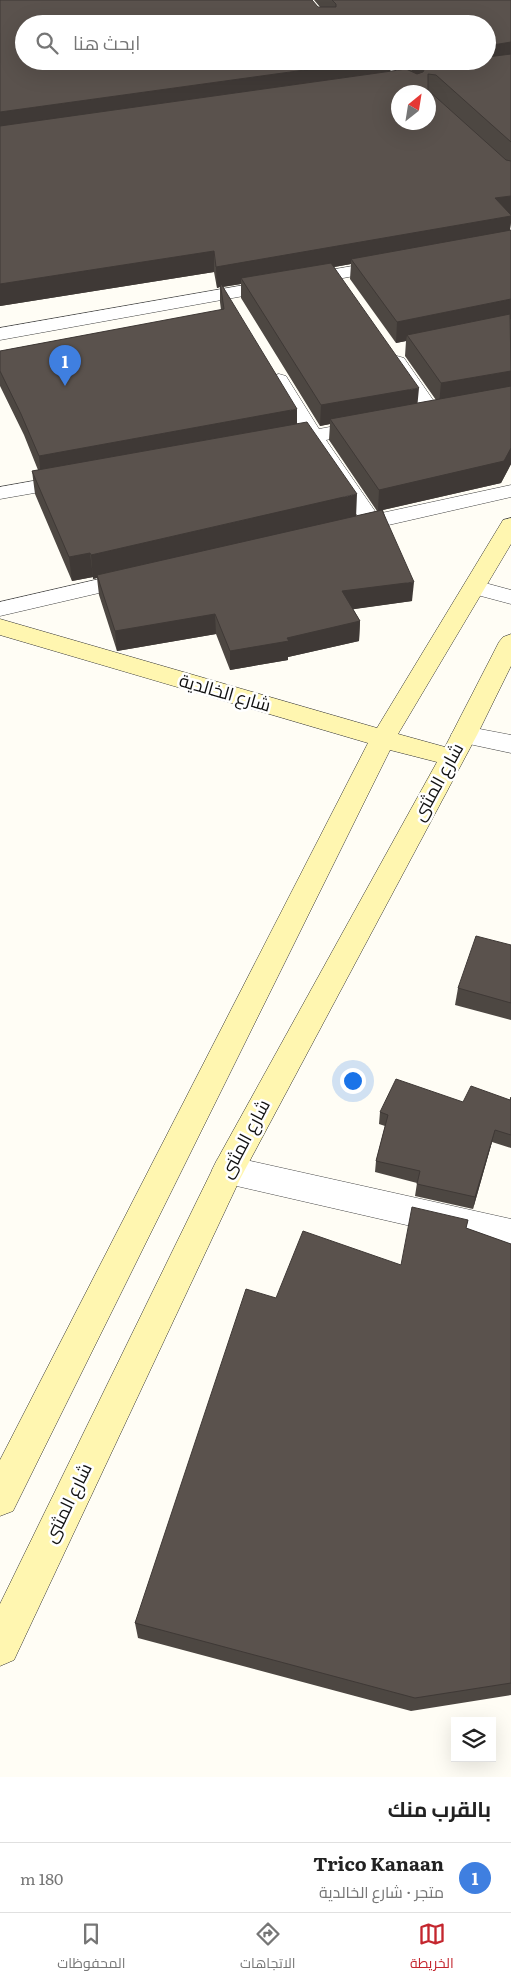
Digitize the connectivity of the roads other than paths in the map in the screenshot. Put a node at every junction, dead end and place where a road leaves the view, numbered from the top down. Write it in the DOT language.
graph roads {
  1 [pos="393,70"];
  2 [pos="409,81"];
  3 [pos="384,84"];
  4 [pos="422,85"];
  5 [pos="404,262"];
  6 [pos="335,274"];
  7 [pos="346,289"];
  8 [pos="0,334"];
  9 [pos="394,348"];
  10 [pos="267,360"];
  11 [pos="434,413"];
  12 [pos="387,422"];
  13 [pos="312,436"];
  14 [pos="264,444"];
  15 [pos="88,477"];
  16 [pos="511,491"];
  17 [pos="0,493"];
  18 [pos="372,522"];
  19 [pos="511,524"];
  20 [pos="334,531"];
  21 [pos="152,574"];
  22 [pos="474,587"];
  23 [pos="511,597"];
  24 [pos="0,609"];
  25 [pos="0,627"];
  26 [pos="511,642"];
  27 [pos="383,739"];
  28 [pos="511,744"];
  29 [pos="457,746"];
  30 [pos="228,1170"];
  31 [pos="511,1234"];
  32 [pos="0,1498"];
  33 [pos="0,1646"];
  1 -- 2 [label="street"];
  2 -- 3 [label="street"];
  2 -- 4 [label="street"];
  5 -- 6 [label="street"];
  6 -- 7 [label="street"];
  6 -- 8 [label="street"];
  9 -- 11 [label="street"];
  10 -- 13 [label="street"];
  12 -- 13 [label="street"];
  13 -- 14 [label="street"];
  13 -- 18 [label="street"];
  15 -- 17 [label="street"];
  16 -- 18 [label="street"];
  18 -- 20 [label="street"];
  19 -- 22 [label="street"];
  21 -- 24 [label="street"];
  22 -- 23 [label="street"];
  22 -- 27 [label="street"];
  25 -- 27 [label="street, شارع الخالدية"];
  26 -- 29 [label="street, شارع المثنى"];
  27 -- 29 [label="street, شارع الخالدية"];
  27 -- 32 [label="street"];
  28 -- 29 [label="street"];
  29 -- 30 [label="street, شارع المثنى"];
  30 -- 31 [label="street"];
  30 -- 33 [label="street, شارع المثنى"];
}
